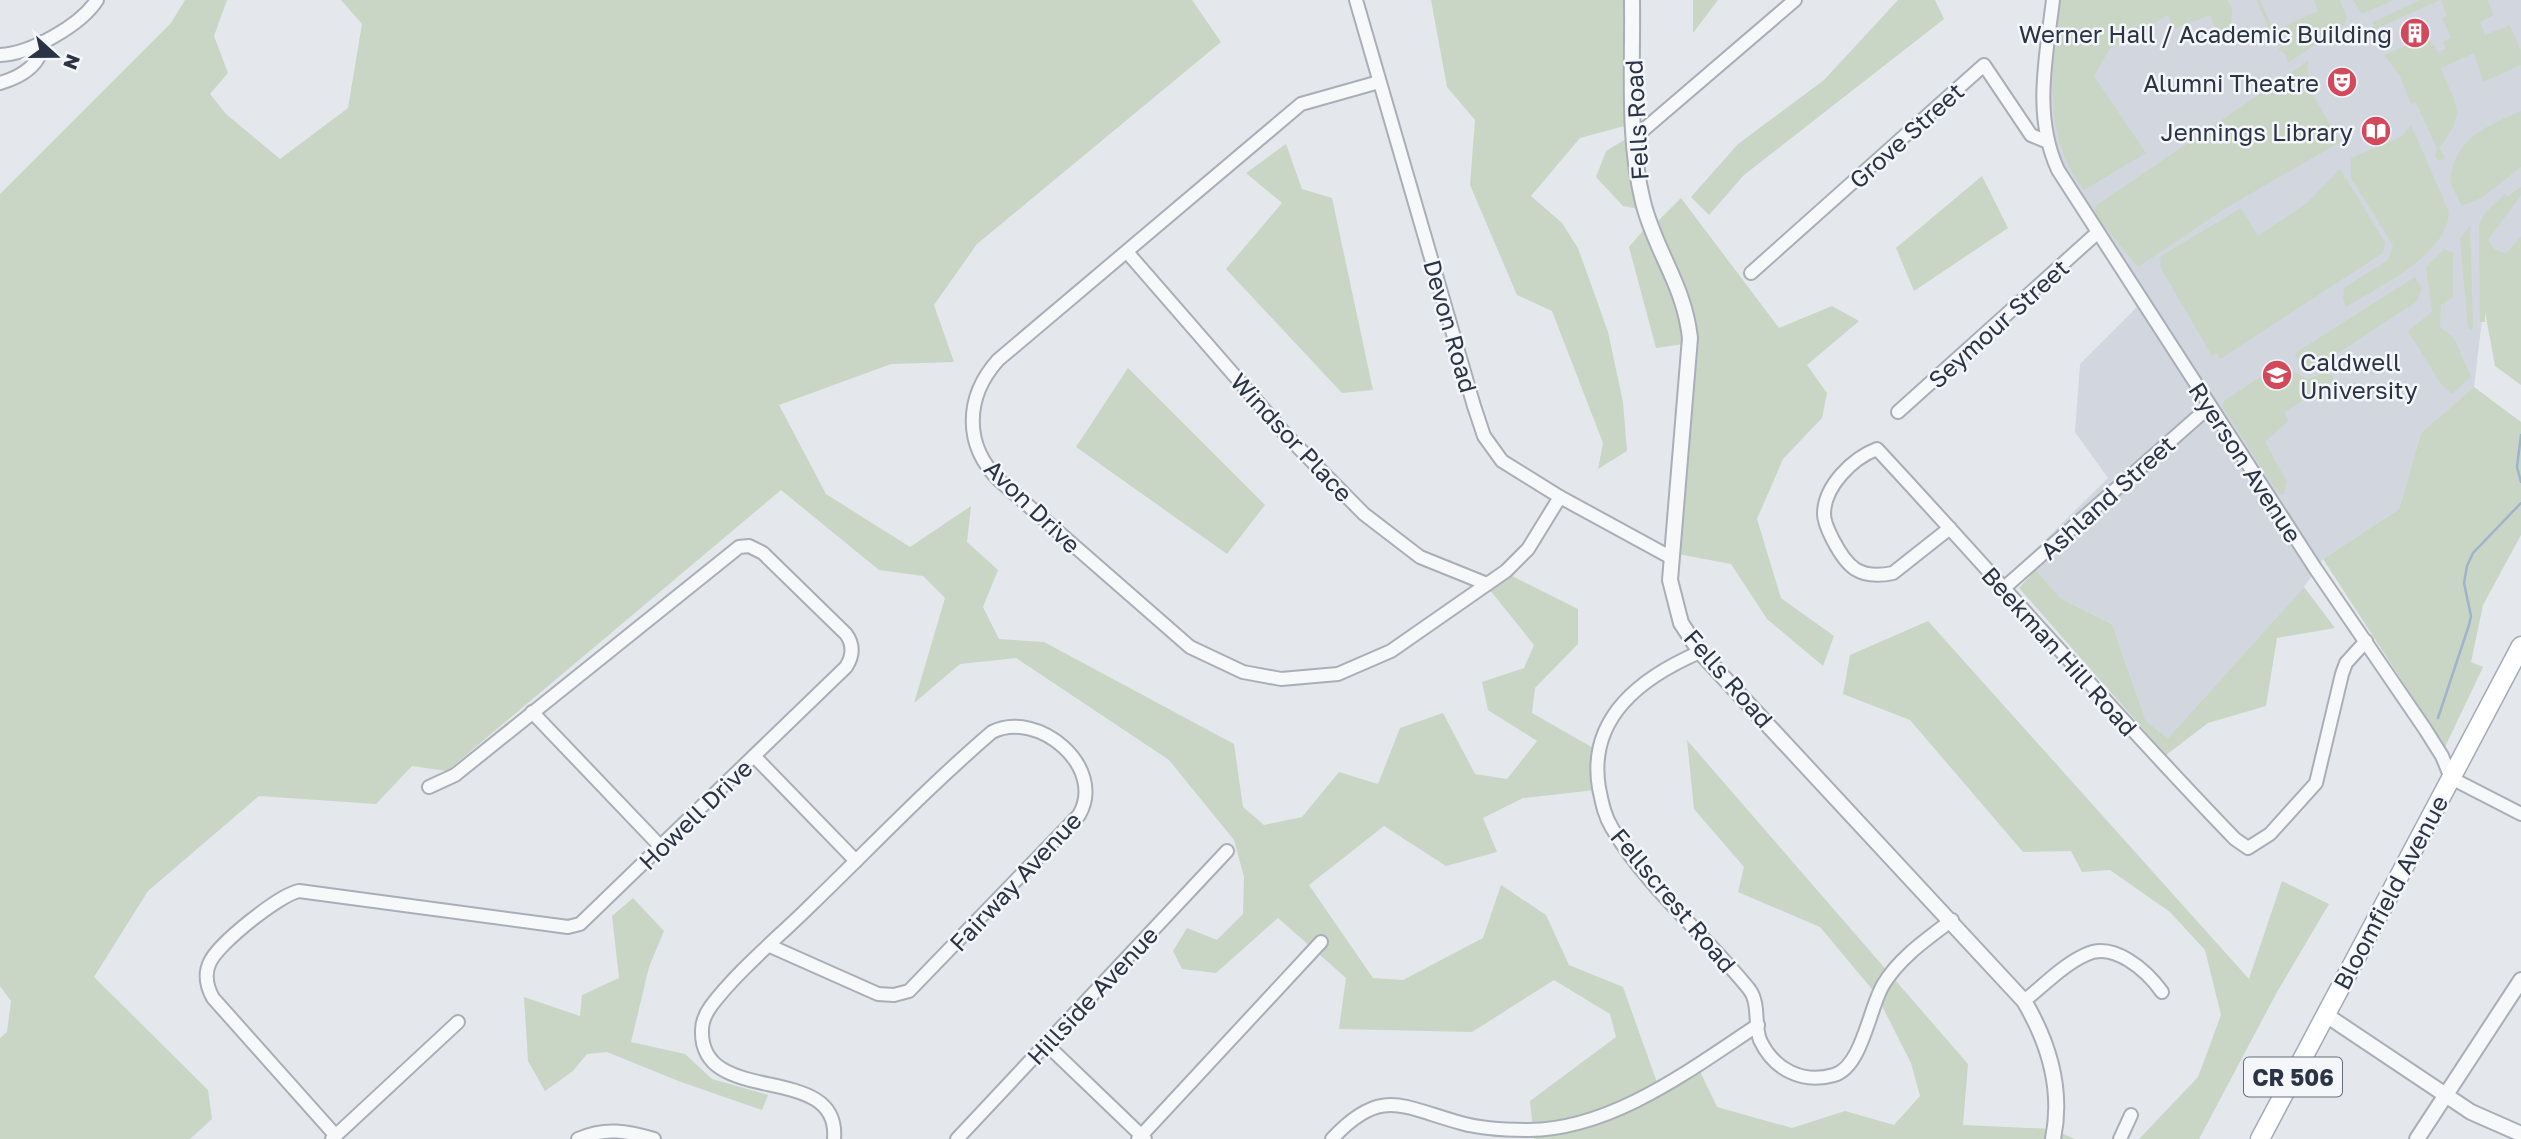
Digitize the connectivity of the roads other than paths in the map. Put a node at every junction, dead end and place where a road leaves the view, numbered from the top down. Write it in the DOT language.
graph roads {
  1 [pos="97,0"];
  2 [pos="1356,0"];
  3 [pos="1632,0"];
  4 [pos="1795,0"];
  5 [pos="2053,0"];
  6 [pos="43,42"];
  7 [pos="0,55"];
  8 [pos="1379,82"];
  9 [pos="0,83"];
  10 [pos="1634,138"];
  11 [pos="2048,142"];
  12 [pos="2097,233"];
  13 [pos="1127,252"];
  14 [pos="1751,273"];
  15 [pos="2210,406"];
  16 [pos="1898,412"];
  17 [pos="1560,497"];
  18 [pos="1950,528"];
  19 [pos="1670,557"];
  20 [pos="1487,584"];
  21 [pos="2004,588"];
  22 [pos="2366,641"];
  23 [pos="2521,646"];
  24 [pos="1700,652"];
  25 [pos="532,712"];
  26 [pos="754,755"];
  27 [pos="2451,778"];
  28 [pos="429,787"];
  29 [pos="2521,814"];
  30 [pos="661,847"];
  31 [pos="1227,851"];
  32 [pos="856,862"];
  33 [pos="1952,920"];
  34 [pos="1321,942"];
  35 [pos="770,946"];
  36 [pos="2521,980"];
  37 [pos="2162,992"];
  38 [pos="2024,1001"];
  39 [pos="2326,1014"];
  40 [pos="458,1022"];
  41 [pos="1758,1026"];
  42 [pos="1046,1044"];
  43 [pos="2446,1096"];
  44 [pos="2131,1115"];
  45 [pos="2521,1134"];
  46 [pos="334,1137"];
  47 [pos="1142,1138"];
  48 [pos="578,1139"];
  49 [pos="654,1139"];
  50 [pos="834,1139"];
  51 [pos="957,1139"];
  52 [pos="1332,1139"];
  53 [pos="2053,1139"];
  54 [pos="2120,1139"];
  55 [pos="2260,1139"];
  56 [pos="2417,1139"];
  1 -- 6 [label="street"];
  2 -- 8 [label="street, Devon Road"];
  3 -- 10 [label="street, Fells Road"];
  4 -- 10 [label="street"];
  5 -- 11 [label="street, Ryerson Avenue"];
  6 -- 7 [label="street"];
  6 -- 9 [label="street"];
  8 -- 13 [label="street, Avon Drive"];
  8 -- 17 [label="street, Devon Road"];
  10 -- 19 [label="street, Fells Road"];
  11 -- 12 [label="street, Ryerson Avenue"];
  11 -- 14 [label="street, Grove Street"];
  12 -- 15 [label="street, Ryerson Avenue"];
  12 -- 16 [label="street, Seymour Street"];
  13 -- 20 [label="street, Windsor Place"];
  13 -- 20 [label="street, Avon Drive"];
  15 -- 21 [label="street, Ashland Street"];
  15 -- 22 [label="street, Ryerson Avenue"];
  17 -- 19 [label="street, Devon Road"];
  17 -- 20 [label="street, Avon Drive"];
  18 -- 18 [label="street, Beekman Hill Road"];
  18 -- 21 [label="street, Beekman Hill Road"];
  19 -- 24 [label="street, Fells Road"];
  21 -- 22 [label="street, Beekman Hill Road"];
  22 -- 27 [label="street, Ryerson Avenue"];
  23 -- 27 [label="main road, Bloomfield Avenue / CR 506"];
  24 -- 33 [label="street, Fells Road"];
  24 -- 41 [label="street, Fellscrest Road"];
  25 -- 26 [label="street, Howell Drive"];
  25 -- 28 [label="street, Howell Drive"];
  25 -- 30 [label="street"];
  26 -- 30 [label="street, Howell Drive"];
  26 -- 32 [label="street"];
  27 -- 29 [label="street"];
  27 -- 39 [label="main road, Bloomfield Avenue / CR 506"];
  30 -- 46 [label="street, Howell Drive"];
  31 -- 42 [label="street, Hillside Avenue"];
  32 -- 35 [label="street, Fairway Avenue"];
  32 -- 35 [label="street, Fairway Avenue"];
  33 -- 38 [label="street, Fells Road"];
  33 -- 41 [label="street, Fellscrest Road"];
  34 -- 47 [label="street"];
  35 -- 50 [label="street, Fairway Avenue"];
  36 -- 43 [label="street"];
  37 -- 38 [label="street"];
  38 -- 53 [label="street, Fells Road"];
  39 -- 43 [label="street"];
  39 -- 55 [label="main road, Bloomfield Avenue / CR 506"];
  40 -- 46 [label="street"];
  41 -- 52 [label="street"];
  42 -- 47 [label="street"];
  42 -- 51 [label="street, Hillside Avenue"];
  43 -- 45 [label="street"];
  43 -- 56 [label="street"];
  44 -- 54 [label="street"];
  48 -- 49 [label="street"];
}
